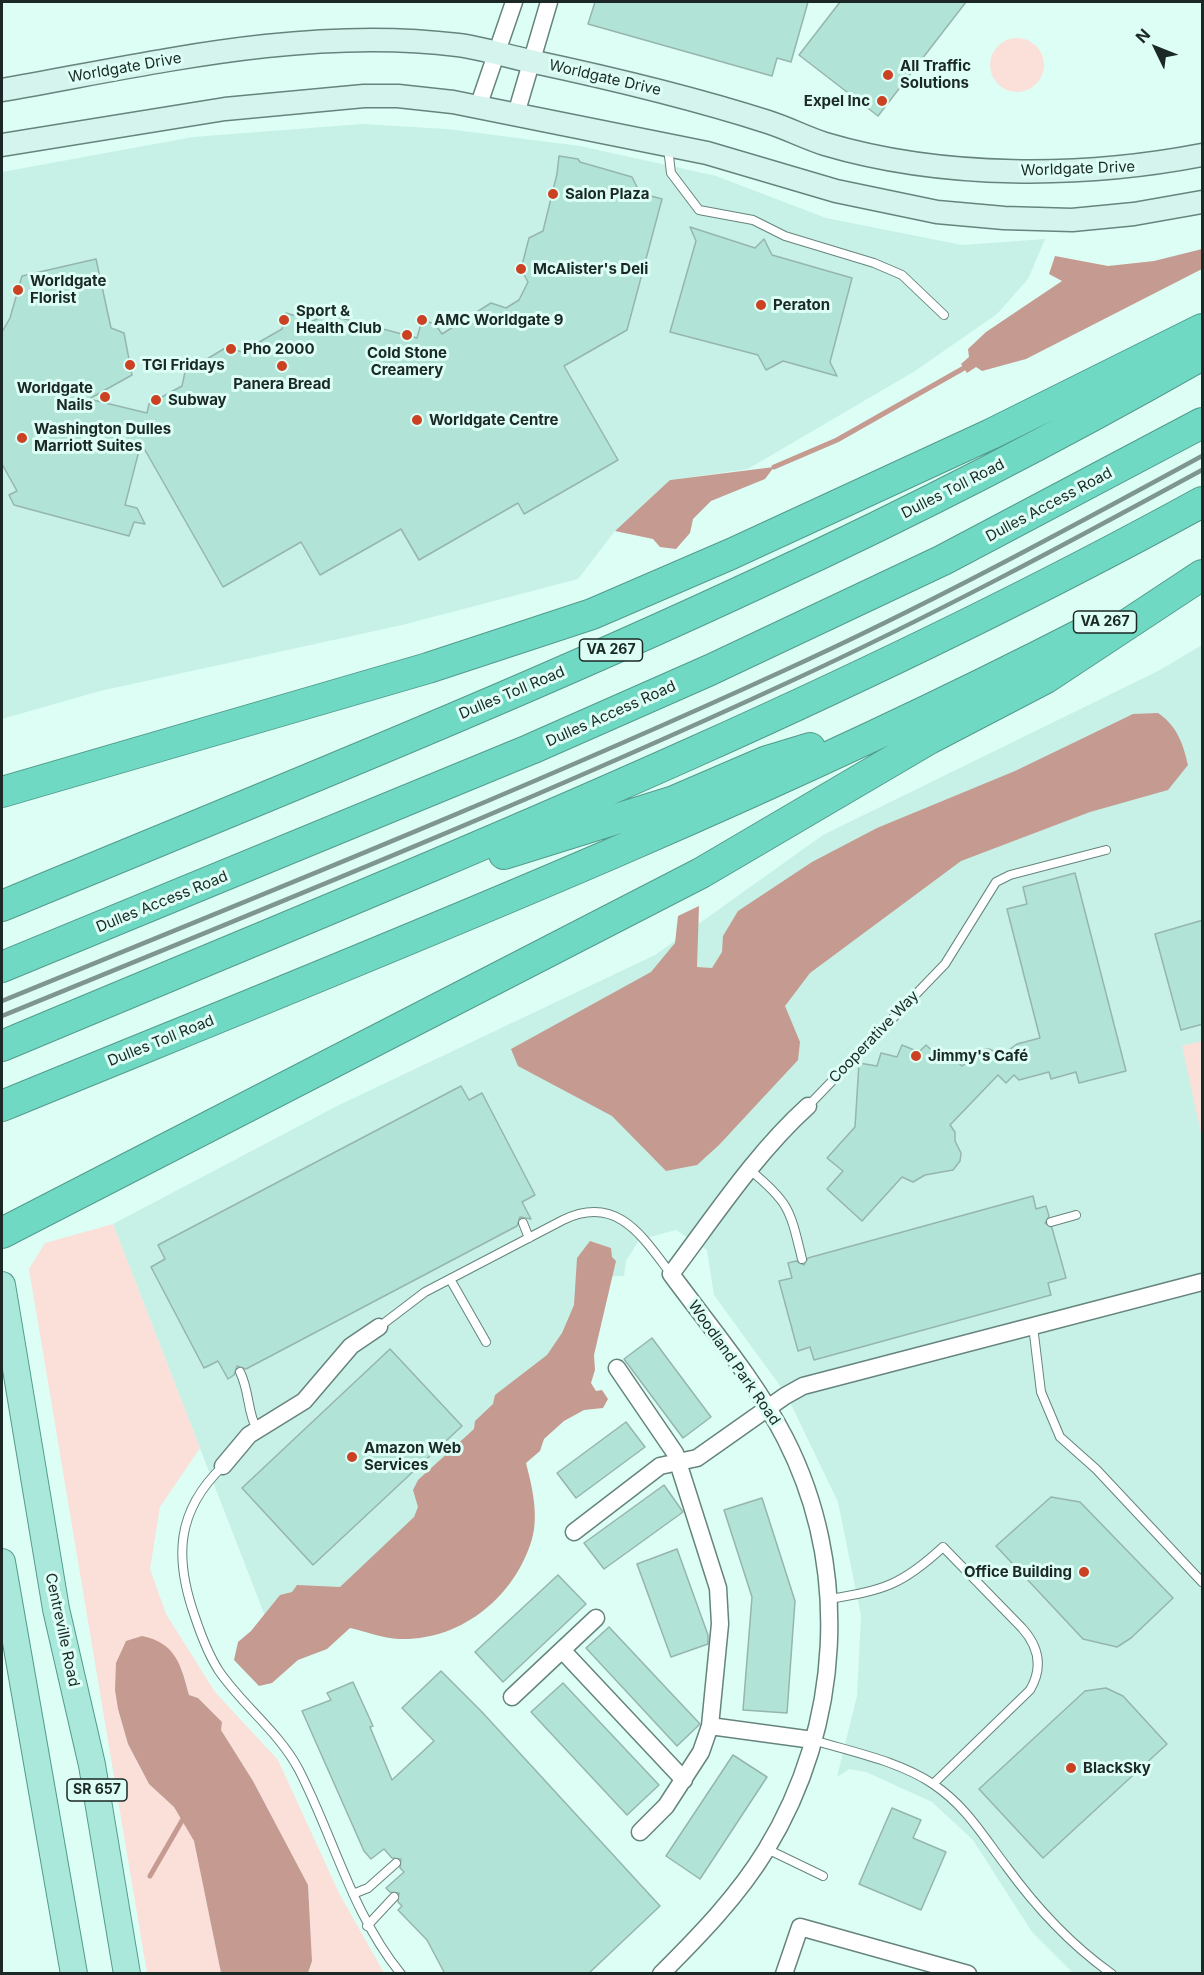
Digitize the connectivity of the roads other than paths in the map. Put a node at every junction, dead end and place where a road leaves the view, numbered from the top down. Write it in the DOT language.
graph roads {
  1 [pos="514,2"];
  2 [pos="549,2"];
  3 [pos="497,54"];
  4 [pos="533,62"];
  5 [pos="2,90"];
  6 [pos="478,107"];
  7 [pos="516,114"];
  8 [pos="2,145"];
  9 [pos="668,145"];
  10 [pos="1203,155"];
  11 [pos="1203,202"];
  12 [pos="944,315"];
  13 [pos="1203,329"];
  14 [pos="1203,355"];
  15 [pos="1203,423"];
  16 [pos="1203,502"];
  17 [pos="1203,572"];
  18 [pos="918,716"];
  19 [pos="8,789"];
  20 [pos="1106,850"];
  21 [pos="2,906"];
  22 [pos="285,927"];
  23 [pos="2,967"];
  24 [pos="2,1046"];
  25 [pos="2,1106"];
  26 [pos="808,1106"];
  27 [pos="750,1170"];
  28 [pos="1076,1215"];
  29 [pos="1051,1222"];
  30 [pos="523,1223"];
  31 [pos="2,1233"];
  32 [pos="529,1238"];
  33 [pos="802,1259"];
  34 [pos="671,1274"];
  35 [pos="450,1279"];
  36 [pos="1203,1282"];
  37 [pos="2,1285"];
  38 [pos="1033,1326"];
  39 [pos="379,1327"];
  40 [pos="486,1342"];
  41 [pos="617,1368"];
  42 [pos="240,1372"];
  43 [pos="768,1408"];
  44 [pos="257,1429"];
  45 [pos="678,1462"];
  46 [pos="223,1467"];
  47 [pos="574,1532"];
  48 [pos="2,1562"];
  49 [pos="1203,1582"];
  50 [pos="830,1599"];
  51 [pos="596,1618"];
  52 [pos="7,1632"];
  53 [pos="562,1650"];
  54 [pos="512,1697"];
  55 [pos="711,1726"];
  56 [pos="813,1740"];
  57 [pos="684,1780"];
  58 [pos="933,1784"];
  59 [pos="640,1832"];
  60 [pos="767,1849"];
  61 [pos="396,1863"];
  62 [pos="823,1876"];
  63 [pos="353,1894"];
  64 [pos="394,1898"];
  65 [pos="367,1926"];
  66 [pos="661,1973"];
  67 [pos="74,1974"];
  68 [pos="127,1974"];
  69 [pos="401,1974"];
  70 [pos="784,1974"];
  71 [pos="968,1974"];
  72 [pos="1112,1974"];
  1 -- 3 [label="street"];
  2 -- 4 [label="street"];
  3 -- 4 [label="street, Worldgate Drive"];
  3 -- 5 [label="street, Worldgate Drive"];
  3 -- 6 [label="street"];
  4 -- 7 [label="street"];
  4 -- 10 [label="street, Worldgate Drive"];
  6 -- 7 [label="street"];
  6 -- 8 [label="street"];
  7 -- 9 [label="street"];
  9 -- 11 [label="street"];
  9 -- 12 [label="lane"];
  13 -- 19 [label="highway"];
  14 -- 21 [label="highway, Dulles Toll Road / VA 267"];
  15 -- 23 [label="highway, Dulles Access Road"];
  16 -- 22 [label="highway"];
  17 -- 18 [label="highway, Dulles Toll Road / VA 267"];
  17 -- 31 [label="highway"];
  18 -- 22 [label="highway"];
  18 -- 25 [label="highway, Dulles Toll Road / VA 267"];
  20 -- 26 [label="lane, Cooperative Way"];
  22 -- 24 [label="highway"];
  26 -- 27 [label="street, Cooperative Way"];
  27 -- 33 [label="lane"];
  27 -- 34 [label="street, Cooperative Way"];
  28 -- 29 [label="lane"];
  30 -- 32 [label="lane"];
  32 -- 34 [label="lane"];
  32 -- 35 [label="lane"];
  34 -- 43 [label="street, Woodland Park Road"];
  35 -- 39 [label="lane"];
  35 -- 40 [label="lane"];
  36 -- 38 [label="street"];
  37 -- 68 [label="main road, Centreville Road / SR 657"];
  38 -- 43 [label="street"];
  38 -- 49 [label="lane"];
  39 -- 44 [label="street"];
  41 -- 45 [label="street"];
  42 -- 44 [label="lane"];
  43 -- 45 [label="street"];
  43 -- 50 [label="street, Woodland Park Road"];
  44 -- 46 [label="street"];
  45 -- 47 [label="street"];
  45 -- 55 [label="street"];
  46 -- 63 [label="lane"];
  48 -- 52 [label="main road, SR 657"];
  50 -- 56 [label="street, Woodland Park Road"];
  50 -- 58 [label="lane"];
  51 -- 53 [label="street"];
  52 -- 67 [label="main road, SR 657"];
  53 -- 54 [label="street"];
  53 -- 57 [label="street"];
  55 -- 56 [label="street"];
  55 -- 57 [label="street"];
  56 -- 58 [label="lane"];
  56 -- 60 [label="street, Woodland Park Road"];
  57 -- 59 [label="street"];
  58 -- 72 [label="lane"];
  60 -- 62 [label="lane"];
  60 -- 66 [label="street, Woodland Park Road"];
  61 -- 63 [label="lane"];
  63 -- 65 [label="lane"];
  64 -- 65 [label="lane"];
  65 -- 69 [label="lane"];
  70 -- 71 [label="street"];
}
